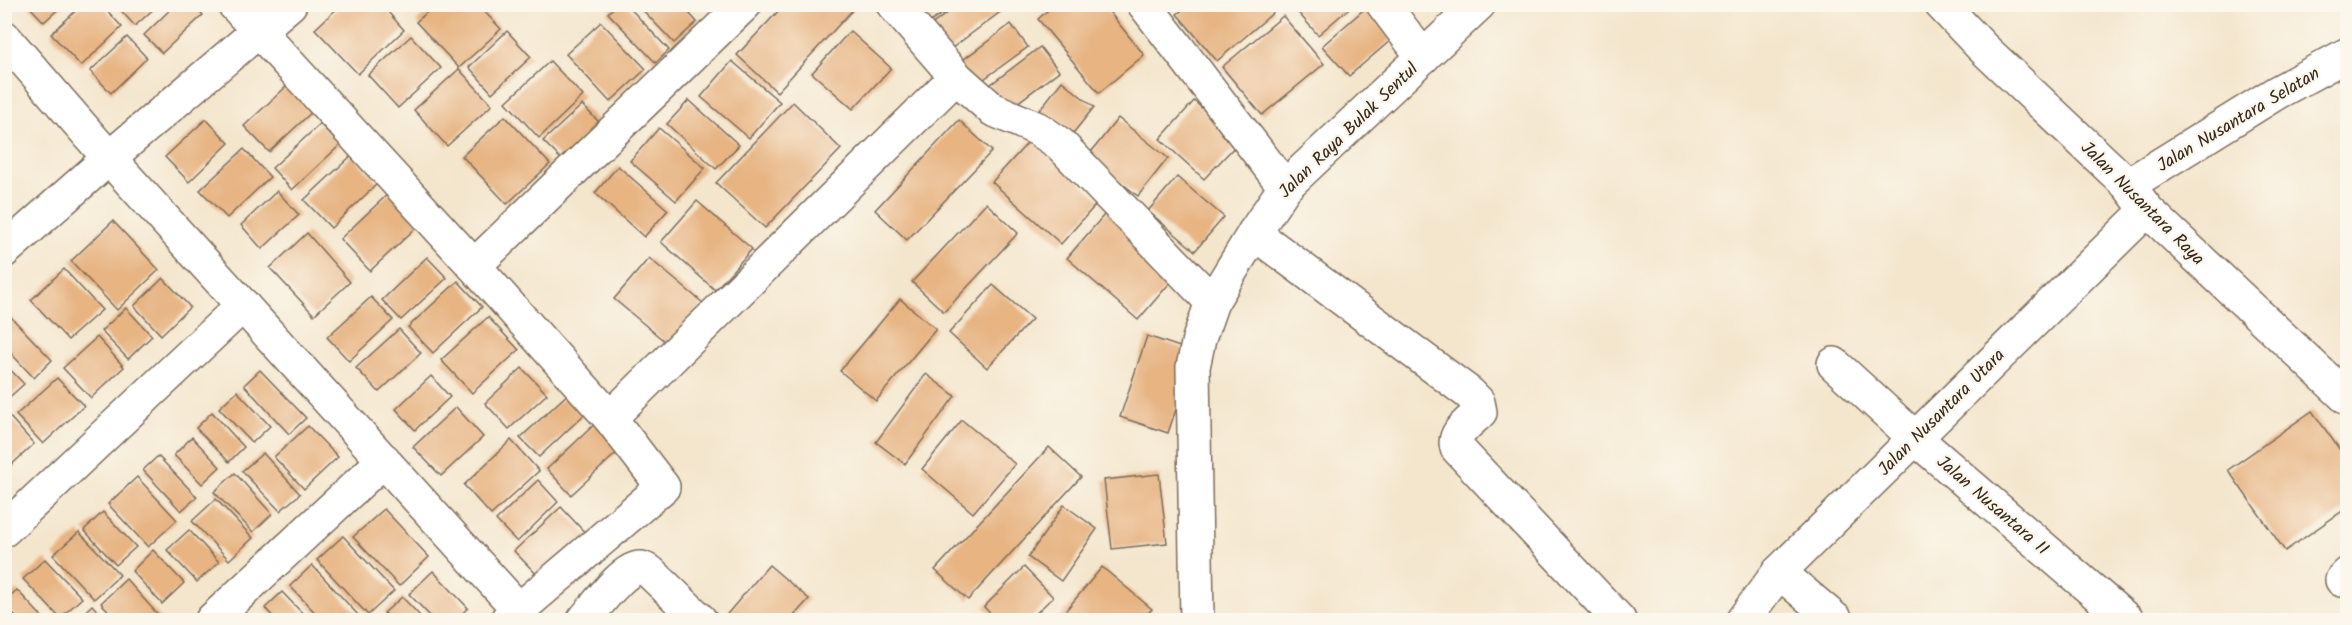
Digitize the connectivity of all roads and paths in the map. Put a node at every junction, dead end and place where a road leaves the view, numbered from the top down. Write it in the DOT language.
graph roads {
  1 [pos="234,4"];
  2 [pos="290,4"];
  3 [pos="745,4"];
  4 [pos="1144,4"];
  5 [pos="1383,4"];
  6 [pos="1479,4"];
  7 [pos="1941,4"];
  8 [pos="894,5"];
  9 [pos="258,32"];
  10 [pos="4,37"];
  11 [pos="2348,54"];
  12 [pos="1423,57"];
  13 [pos="956,77"];
  14 [pos="110,158"];
  15 [pos="1285,186"];
  16 [pos="2138,197"];
  17 [pos="1254,233"];
  18 [pos="4,251"];
  19 [pos="474,266"];
  20 [pos="1212,302"];
  21 [pos="243,305"];
  22 [pos="1834,364"];
  23 [pos="2348,399"];
  24 [pos="610,418"];
  25 [pos="1915,438"];
  26 [pos="384,460"];
  27 [pos="4,530"];
  28 [pos="1779,572"];
  29 [pos="513,615"];
  30 [pos="212,621"];
  31 [pos="584,621"];
  32 [pos="700,621"];
  33 [pos="1197,621"];
  34 [pos="1619,621"];
  35 [pos="1743,621"];
  36 [pos="1836,621"];
  37 [pos="2127,621"];
  1 -- 9 [label="street"];
  2 -- 9 [label="street"];
  3 -- 19 [label="street"];
  4 -- 15 [label="street"];
  5 -- 12 [label="street"];
  6 -- 12 [label="street, Jalan Raya Bulak Sentul"];
  7 -- 16 [label="street, Jalan Nusantara Raya"];
  8 -- 13 [label="street"];
  9 -- 14 [label="street"];
  9 -- 19 [label="street"];
  10 -- 14 [label="street"];
  11 -- 16 [label="street, Jalan Nusantara Selatan"];
  12 -- 15 [label="street, Jalan Raya Bulak Sentul"];
  13 -- 20 [label="street"];
  13 -- 24 [label="street"];
  14 -- 18 [label="street"];
  14 -- 21 [label="street"];
  15 -- 17 [label="street, Jalan Raya Bulak Sentul"];
  16 -- 23 [label="street, Jalan Nusantara Raya"];
  16 -- 25 [label="street, Jalan Nusantara Utara"];
  17 -- 20 [label="street, Jalan Raya Bulak Sentul"];
  17 -- 34 [label="street"];
  19 -- 24 [label="street"];
  20 -- 33 [label="street, Jalan Raya Bulak Sentul"];
  21 -- 26 [label="street"];
  21 -- 27 [label="street"];
  22 -- 25 [label="street, Jalan Nusantara II"];
  24 -- 29 [label="street"];
  25 -- 28 [label="street, Jalan Nusantara Utara"];
  25 -- 37 [label="street, Jalan Nusantara II"];
  26 -- 29 [label="street"];
  26 -- 30 [label="street"];
  28 -- 35 [label="street, Jalan Nusantara Utara"];
  28 -- 36 [label="street"];
  31 -- 32 [label="street"];
}
